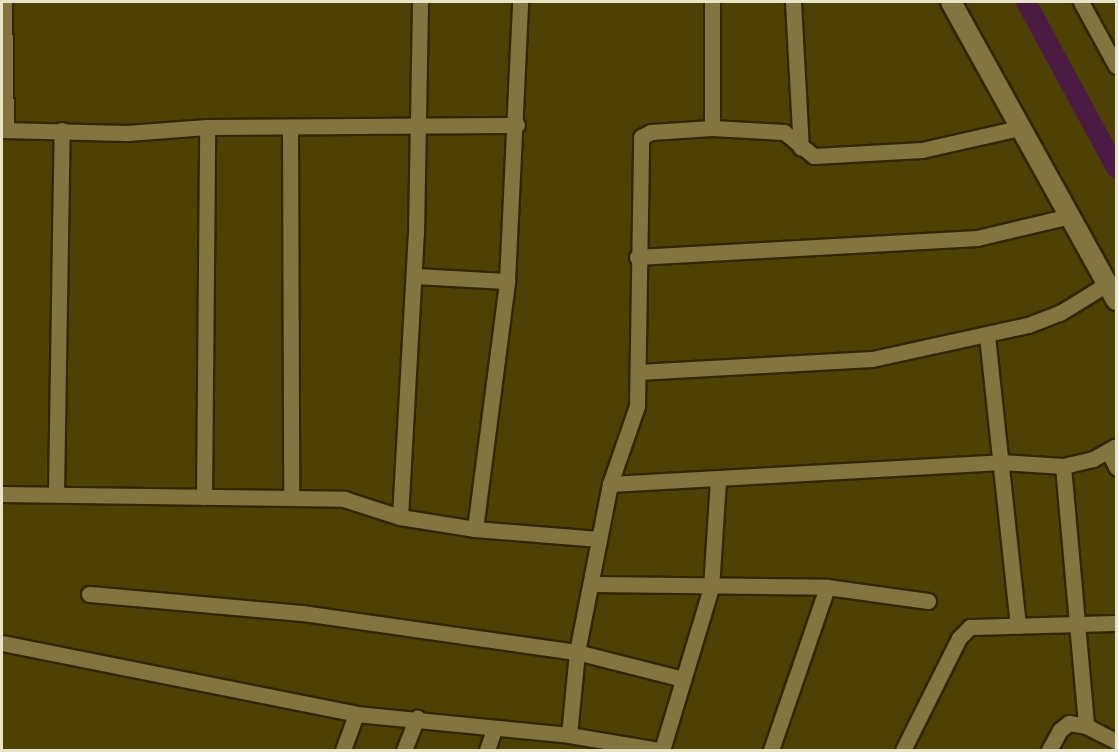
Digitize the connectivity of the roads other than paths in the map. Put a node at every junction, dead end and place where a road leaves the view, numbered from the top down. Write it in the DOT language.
graph roads {
  1 [pos="4,2"];
  2 [pos="420,2"];
  3 [pos="520,2"];
  4 [pos="712,2"];
  5 [pos="794,2"];
  6 [pos="951,2"];
  7 [pos="1081,2"];
  8 [pos="1116,66"];
  9 [pos="416,124"];
  10 [pos="518,125"];
  11 [pos="207,128"];
  12 [pos="290,128"];
  13 [pos="712,128"];
  14 [pos="1019,128"];
  15 [pos="4,130"];
  16 [pos="62,130"];
  17 [pos="801,148"];
  18 [pos="1070,216"];
  19 [pos="637,257"];
  20 [pos="414,276"];
  21 [pos="507,281"];
  22 [pos="1112,292"];
  23 [pos="987,336"];
  24 [pos="638,372"];
  25 [pos="1113,449"];
  26 [pos="1001,462"];
  27 [pos="1063,466"];
  28 [pos="1116,467"];
  29 [pos="718,481"];
  30 [pos="610,484"];
  31 [pos="56,493"];
  32 [pos="2,494"];
  33 [pos="204,497"];
  34 [pos="291,497"];
  35 [pos="400,517"];
  36 [pos="475,529"];
  37 [pos="599,539"];
  38 [pos="592,584"];
  39 [pos="827,586"];
  40 [pos="711,588"];
  41 [pos="89,594"];
  42 [pos="928,601"];
  43 [pos="1116,623"];
  44 [pos="1018,625"];
  45 [pos="1078,626"];
  46 [pos="2,643"];
  47 [pos="577,652"];
  48 [pos="683,679"];
  49 [pos="356,714"];
  50 [pos="417,718"];
  51 [pos="1086,726"];
  52 [pos="494,730"];
  53 [pos="569,735"];
  54 [pos="1116,741"];
  55 [pos="586,744"];
  56 [pos="638,748"];
  57 [pos="343,750"];
  58 [pos="405,750"];
  59 [pos="487,750"];
  60 [pos="661,750"];
  61 [pos="771,750"];
  62 [pos="903,750"];
  63 [pos="1049,750"];
  1 -- 15 [label="street"];
  2 -- 9 [label="street"];
  3 -- 10 [label="street"];
  4 -- 13 [label="street"];
  5 -- 17 [label="street"];
  6 -- 14 [label="street"];
  7 -- 8 [label="street"];
  9 -- 10 [label="street"];
  9 -- 12 [label="street"];
  9 -- 20 [label="street"];
  10 -- 21 [label="street"];
  11 -- 12 [label="street"];
  11 -- 16 [label="street"];
  11 -- 33 [label="street"];
  12 -- 34 [label="street"];
  13 -- 17 [label="street"];
  13 -- 19 [label="street"];
  14 -- 17 [label="street"];
  14 -- 18 [label="street"];
  15 -- 16 [label="street"];
  16 -- 31 [label="street"];
  18 -- 19 [label="street"];
  18 -- 22 [label="street"];
  19 -- 24 [label="street"];
  20 -- 21 [label="street"];
  20 -- 35 [label="street"];
  21 -- 36 [label="street"];
  22 -- 23 [label="street"];
  23 -- 24 [label="street"];
  23 -- 26 [label="street"];
  24 -- 30 [label="street"];
  25 -- 27 [label="street"];
  25 -- 28 [label="street"];
  26 -- 27 [label="street"];
  26 -- 29 [label="street"];
  26 -- 44 [label="street"];
  27 -- 45 [label="street"];
  29 -- 30 [label="street"];
  29 -- 40 [label="street"];
  30 -- 37 [label="street"];
  31 -- 32 [label="street"];
  31 -- 33 [label="street"];
  33 -- 34 [label="street"];
  34 -- 35 [label="street"];
  35 -- 36 [label="street"];
  36 -- 37 [label="street"];
  37 -- 38 [label="street"];
  38 -- 40 [label="street"];
  38 -- 47 [label="street"];
  39 -- 40 [label="street"];
  39 -- 42 [label="street"];
  39 -- 61 [label="street"];
  40 -- 48 [label="street"];
  41 -- 47 [label="street"];
  43 -- 45 [label="street"];
  44 -- 45 [label="street"];
  44 -- 62 [label="street"];
  45 -- 51 [label="street"];
  46 -- 49 [label="street"];
  47 -- 48 [label="street"];
  47 -- 53 [label="street"];
  48 -- 60 [label="street"];
  49 -- 50 [label="street"];
  49 -- 57 [label="street"];
  50 -- 52 [label="street"];
  50 -- 58 [label="street"];
  51 -- 54 [label="street"];
  51 -- 63 [label="street"];
  52 -- 53 [label="street"];
  52 -- 59 [label="street"];
  53 -- 55 [label="street"];
  55 -- 56 [label="street"];
  56 -- 60 [label="street"];
}
